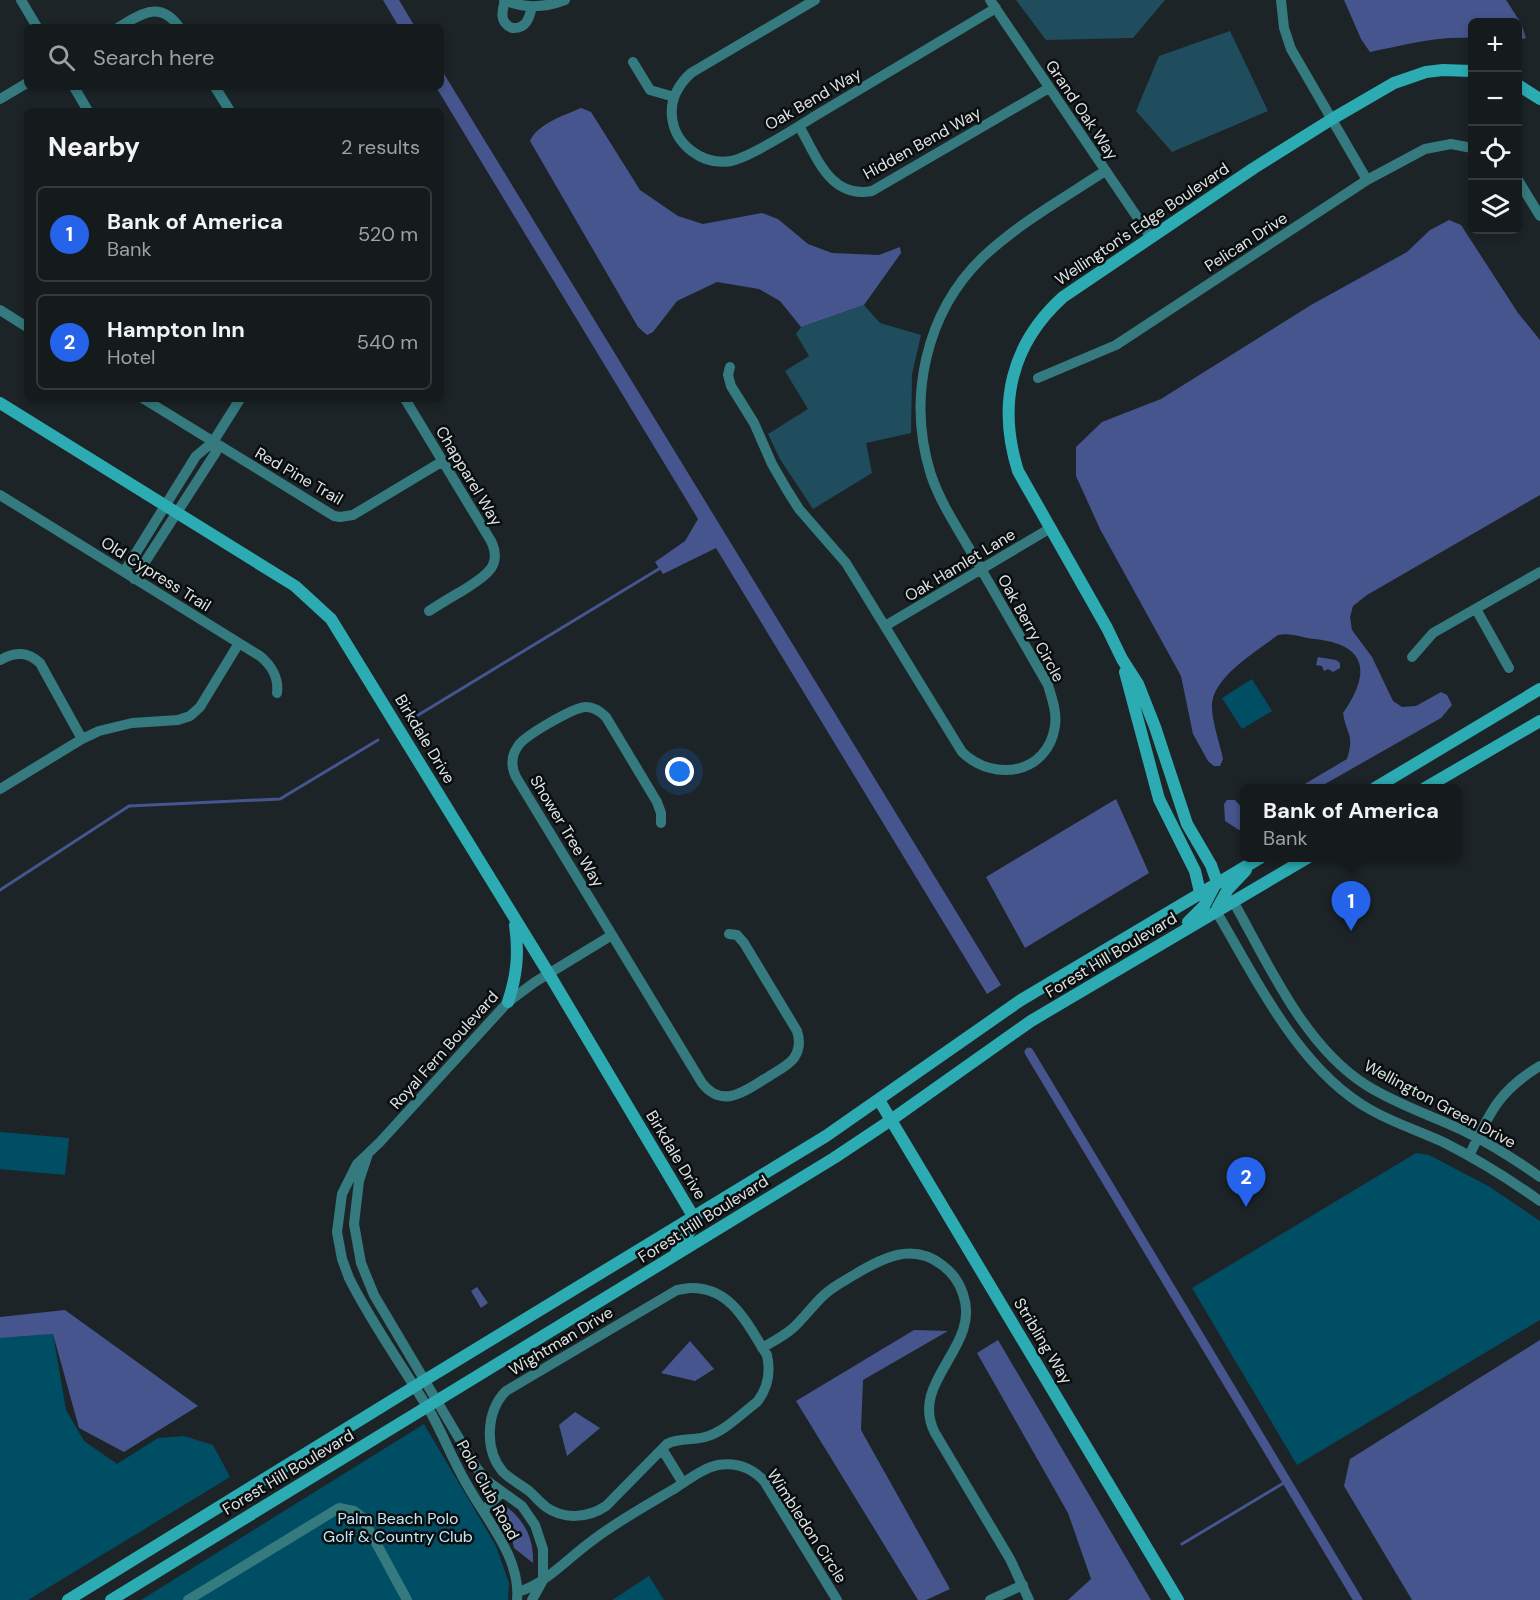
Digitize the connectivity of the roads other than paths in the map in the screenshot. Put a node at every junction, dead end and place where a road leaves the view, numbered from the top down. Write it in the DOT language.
graph roads {
  1 [pos="21,0"];
  2 [pos="505,0"];
  3 [pos="565,0"];
  4 [pos="815,0"];
  5 [pos="1281,0"];
  6 [pos="993,4"];
  7 [pos="532,7"];
  8 [pos="35,24"];
  9 [pos="124,24"];
  10 [pos="176,24"];
  11 [pos="633,62"];
  12 [pos="1468,71"];
  13 [pos="24,85"];
  14 [pos="1049,88"];
  15 [pos="1522,88"];
  16 [pos="76,90"];
  17 [pos="217,90"];
  18 [pos="674,97"];
  19 [pos="0,99"];
  20 [pos="1540,99"];
  21 [pos="86,108"];
  22 [pos="228,108"];
  23 [pos="1332,119"];
  24 [pos="799,126"];
  25 [pos="1468,147"];
  26 [pos="1105,171"];
  27 [pos="1367,180"];
  28 [pos="1522,187"];
  29 [pos="1540,216"];
  30 [pos="1150,236"];
  31 [pos="0,310"];
  32 [pos="24,325"];
  33 [pos="730,367"];
  34 [pos="1038,378"];
  35 [pos="149,402"];
  36 [pos="238,402"];
  37 [pos="407,402"];
  38 [pos="0,403"];
  39 [pos="213,442"];
  40 [pos="442,461"];
  41 [pos="0,495"];
  42 [pos="171,509"];
  43 [pos="1049,529"];
  44 [pos="981,570"];
  45 [pos="124,572"];
  46 [pos="1540,572"];
  47 [pos="134,579"];
  48 [pos="1476,609"];
  49 [pos="429,611"];
  50 [pos="885,626"];
  51 [pos="239,643"];
  52 [pos="1412,657"];
  53 [pos="1122,659"];
  54 [pos="0,660"];
  55 [pos="1509,668"];
  56 [pos="1540,689"];
  57 [pos="277,693"];
  58 [pos="1540,721"];
  59 [pos="82,739"];
  60 [pos="1383,784"];
  61 [pos="1433,784"];
  62 [pos="0,789"];
  63 [pos="661,823"];
  64 [pos="1252,862"];
  65 [pos="1254,862"];
  66 [pos="1300,862"];
  67 [pos="1217,882"];
  68 [pos="1200,892"];
  69 [pos="1233,901"];
  70 [pos="1216,911"];
  71 [pos="515,920"];
  72 [pos="729,934"];
  73 [pos="612,935"];
  74 [pos="1171,938"];
  75 [pos="549,974"];
  76 [pos="508,1002"];
  77 [pos="1540,1066"];
  78 [pos="879,1100"];
  79 [pos="1399,1102"];
  80 [pos="1391,1119"];
  81 [pos="891,1120"];
  82 [pos="1477,1138"];
  83 [pos="368,1154"];
  84 [pos="1469,1155"];
  85 [pos="1540,1177"];
  86 [pos="1540,1201"];
  87 [pos="693,1216"];
  88 [pos="675,1255"];
  89 [pos="762,1348"];
  90 [pos="425,1380"];
  91 [pos="425,1397"];
  92 [pos="662,1449"];
  93 [pos="486,1479"];
  94 [pos="683,1484"];
  95 [pos="470,1491"];
  96 [pos="502,1492"];
  97 [pos="483,1510"];
  98 [pos="543,1580"];
  99 [pos="1023,1585"];
  100 [pos="517,1596"];
  101 [pos="68,1600"];
  102 [pos="111,1600"];
  103 [pos="188,1600"];
  104 [pos="407,1600"];
  105 [pos="532,1600"];
  106 [pos="837,1600"];
  107 [pos="990,1600"];
  108 [pos="1029,1600"];
  109 [pos="1178,1600"];
  1 -- 8 [label="street"];
  2 -- 7 [label="street"];
  2 -- 7 [label="street"];
  3 -- 7 [label="street"];
  4 -- 18 [label="street"];
  5 -- 23 [label="street"];
  6 -- 14 [label="street, Grand Oak Way"];
  6 -- 24 [label="street, Oak Bend Way"];
  9 -- 10 [label="street"];
  11 -- 18 [label="street"];
  12 -- 23 [label="main road, Wellington's Edge Boulevard"];
  13 -- 19 [label="street"];
  14 -- 24 [label="street, Hidden Bend Way"];
  14 -- 26 [label="street, Grand Oak Way"];
  15 -- 20 [label="main road"];
  16 -- 21 [label="street"];
  17 -- 22 [label="street"];
  18 -- 24 [label="street, Oak Bend Way"];
  23 -- 27 [label="street"];
  23 -- 30 [label="main road, Wellington's Edge Boulevard"];
  25 -- 27 [label="street, Pelican Drive"];
  26 -- 30 [label="street, Grand Oak Way"];
  26 -- 44 [label="street, Oak Berry Circle"];
  27 -- 34 [label="street, Pelican Drive"];
  28 -- 29 [label="street"];
  30 -- 43 [label="main road, Wellington's Edge Boulevard"];
  31 -- 32 [label="street"];
  33 -- 50 [label="street, Oak Berry Circle"];
  35 -- 39 [label="street, Red Pine Trail"];
  36 -- 39 [label="street"];
  37 -- 40 [label="street, Chapparel Way"];
  38 -- 42 [label="main road, Birkdale Drive"];
  39 -- 40 [label="street, Red Pine Trail"];
  39 -- 42 [label="street"];
  40 -- 49 [label="street, Chapparel Way"];
  41 -- 45 [label="street, Old Cypress Trail"];
  42 -- 45 [label="street"];
  42 -- 47 [label="street"];
  42 -- 71 [label="main road, Birkdale Drive"];
  43 -- 44 [label="street, Oak Hamlet Lane"];
  43 -- 53 [label="main road, Wellington's Edge Boulevard"];
  44 -- 50 [label="street, Oak Hamlet Lane"];
  44 -- 50 [label="street, Oak Berry Circle"];
  45 -- 47 [label="street, Old Cypress Trail"];
  46 -- 48 [label="street"];
  47 -- 51 [label="street, Old Cypress Trail"];
  48 -- 52 [label="street"];
  48 -- 55 [label="street"];
  51 -- 57 [label="street, Old Cypress Trail"];
  51 -- 59 [label="street"];
  53 -- 67 [label="main road, Wellington's Edge Boulevard"];
  53 -- 68 [label="main road, Wellington's Edge Boulevard"];
  54 -- 59 [label="street"];
  56 -- 60 [label="main road"];
  58 -- 61 [label="main road"];
  59 -- 62 [label="street"];
  63 -- 73 [label="street, Shower Tree Way"];
  64 -- 67 [label="main road, Forest Hill Boulevard"];
  65 -- 70 [label="main road"];
  66 -- 69 [label="main road, Forest Hill Boulevard"];
  67 -- 68 [label="main road, Forest Hill Boulevard"];
  67 -- 74 [label="main road"];
  68 -- 78 [label="main road, Forest Hill Boulevard"];
  69 -- 70 [label="main road, Forest Hill Boulevard"];
  69 -- 79 [label="street, Wellington Green Drive"];
  70 -- 74 [label="main road, Forest Hill Boulevard"];
  70 -- 80 [label="street, Wellington Green Drive"];
  71 -- 75 [label="main road, Birkdale Drive"];
  71 -- 76 [label="main road"];
  72 -- 73 [label="street, Shower Tree Way"];
  73 -- 75 [label="street"];
  74 -- 81 [label="main road, Forest Hill Boulevard"];
  75 -- 76 [label="street, Royal Fern Boulevard"];
  75 -- 87 [label="main road, Birkdale Drive"];
  76 -- 83 [label="street, Royal Fern Boulevard"];
  77 -- 82 [label="street"];
  78 -- 81 [label="main road, Stribling Way"];
  78 -- 87 [label="main road, Forest Hill Boulevard"];
  79 -- 80 [label="street"];
  79 -- 82 [label="street, Wellington Green Drive"];
  80 -- 84 [label="street, Wellington Green Drive"];
  81 -- 88 [label="main road, Forest Hill Boulevard"];
  81 -- 109 [label="main road, Stribling Way"];
  82 -- 84 [label="street"];
  82 -- 85 [label="street, Wellington Green Drive"];
  83 -- 90 [label="street, Royal Fern Boulevard"];
  83 -- 91 [label="street, Royal Fern Boulevard"];
  84 -- 86 [label="street, Wellington Green Drive"];
  87 -- 88 [label="main road"];
  87 -- 90 [label="main road, Forest Hill Boulevard"];
  88 -- 91 [label="main road, Forest Hill Boulevard"];
  89 -- 92 [label="street, Wightman Drive"];
  89 -- 92 [label="street, Wightman Drive"];
  89 -- 99 [label="street"];
  90 -- 91 [label="main road, Forest Hill Boulevard"];
  91 -- 93 [label="street, Polo Club Road"];
  91 -- 95 [label="street, Polo Club Road"];
  91 -- 101 [label="main road, Forest Hill Boulevard"];
  91 -- 102 [label="main road, Forest Hill Boulevard"];
  92 -- 94 [label="street"];
  93 -- 95 [label="street"];
  93 -- 96 [label="street, Polo Club Road"];
  94 -- 98 [label="street, Wimbledon Circle"];
  94 -- 106 [label="street, Wimbledon Circle"];
  95 -- 97 [label="street, Polo Club Road"];
  96 -- 97 [label="street"];
  96 -- 98 [label="street, Polo Club Road"];
  97 -- 100 [label="street, Polo Club Road"];
  98 -- 100 [label="street, Wimbledon Circle"];
  98 -- 105 [label="street, Polo Club Road"];
  99 -- 107 [label="street"];
  99 -- 108 [label="street"];
  103 -- 104 [label="street"];
}
